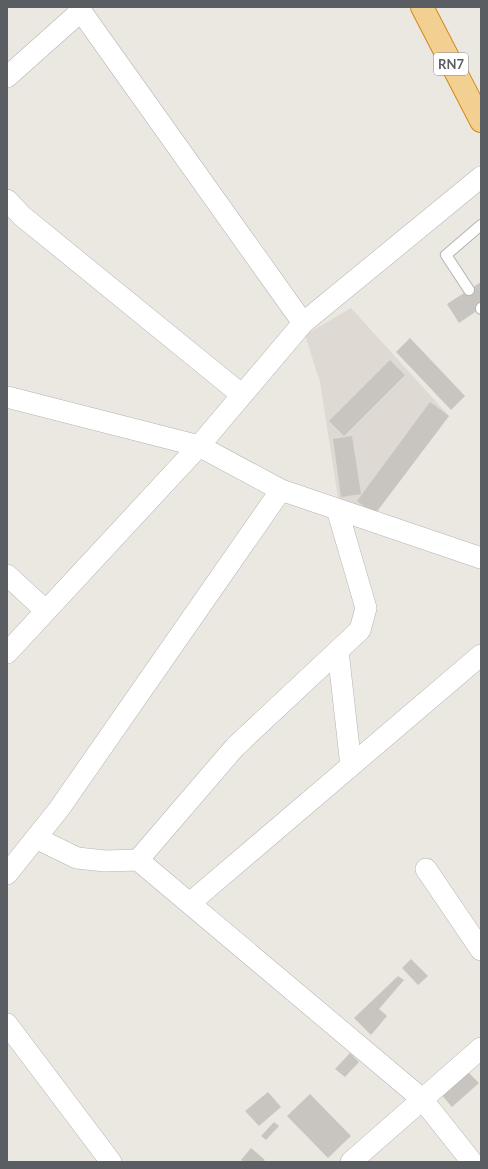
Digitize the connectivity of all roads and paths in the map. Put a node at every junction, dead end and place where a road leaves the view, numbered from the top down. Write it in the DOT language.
graph roads {
  1 [pos="422,7"];
  2 [pos="80,9"];
  3 [pos="7,77"];
  4 [pos="481,121"];
  5 [pos="481,176"];
  6 [pos="7,200"];
  7 [pos="481,225"];
  8 [pos="469,290"];
  9 [pos="303,323"];
  10 [pos="242,395"];
  11 [pos="7,397"];
  12 [pos="199,446"];
  13 [pos="281,490"];
  14 [pos="337,510"];
  15 [pos="481,558"];
  16 [pos="7,575"];
  17 [pos="46,611"];
  18 [pos="338,651"];
  19 [pos="7,653"];
  20 [pos="481,656"];
  21 [pos="351,766"];
  22 [pos="36,838"];
  23 [pos="138,860"];
  24 [pos="426,869"];
  25 [pos="7,874"];
  26 [pos="190,903"];
  27 [pos="481,950"];
  28 [pos="7,1024"];
  29 [pos="481,1048"];
  30 [pos="422,1099"];
  31 [pos="111,1162"];
  32 [pos="351,1162"];
  33 [pos="472,1162"];
  1 -- 4 [label="highway, RN7"];
  2 -- 3 [label="street"];
  2 -- 9 [label="street"];
  5 -- 9 [label="street"];
  6 -- 10 [label="street"];
  7 -- 8 [label="lane"];
  9 -- 10 [label="street"];
  10 -- 12 [label="street"];
  11 -- 12 [label="street"];
  12 -- 13 [label="street"];
  12 -- 17 [label="street"];
  13 -- 14 [label="street"];
  13 -- 22 [label="street"];
  14 -- 15 [label="street"];
  14 -- 18 [label="street"];
  16 -- 17 [label="street"];
  17 -- 19 [label="street"];
  18 -- 21 [label="street"];
  18 -- 23 [label="street"];
  20 -- 21 [label="street"];
  21 -- 26 [label="street"];
  22 -- 23 [label="street"];
  22 -- 25 [label="street"];
  23 -- 26 [label="street"];
  24 -- 27 [label="street"];
  26 -- 30 [label="street"];
  28 -- 31 [label="street"];
  29 -- 30 [label="street"];
  30 -- 32 [label="street"];
  30 -- 33 [label="street"];
}
